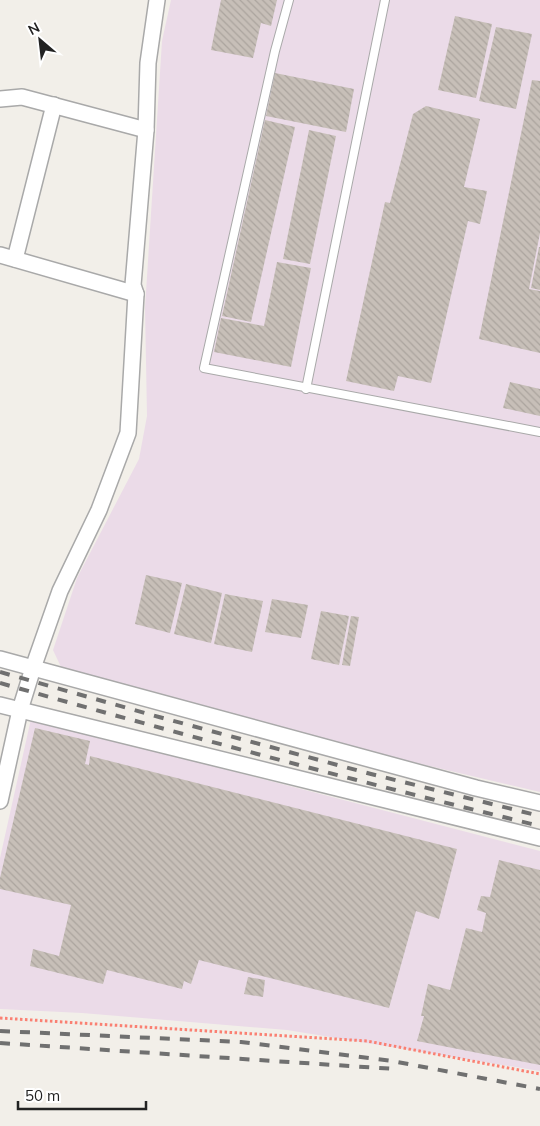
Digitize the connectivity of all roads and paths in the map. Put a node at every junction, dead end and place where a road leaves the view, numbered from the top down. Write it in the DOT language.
graph roads {
  1 [pos="157,0"];
  2 [pos="288,0"];
  3 [pos="385,0"];
  4 [pos="0,99"];
  5 [pos="54,105"];
  6 [pos="146,130"];
  7 [pos="7,257"];
  8 [pos="136,294"];
  9 [pos="306,388"];
  10 [pos="540,432"];
  11 [pos="0,659"];
  12 [pos="33,668"];
  13 [pos="0,705"];
  14 [pos="20,710"];
  15 [pos="0,801"];
  16 [pos="540,803"];
  17 [pos="540,838"];
  18 [pos="0,1018"];
  19 [pos="540,1074"];
  1 -- 6 [label="street"];
  2 -- 9 [label="lane"];
  3 -- 9 [label="lane"];
  4 -- 5 [label="street"];
  5 -- 6 [label="street"];
  5 -- 7 [label="street"];
  6 -- 8 [label="street"];
  7 -- 8 [label="street"];
  8 -- 12 [label="street"];
  9 -- 10 [label="lane"];
  11 -- 12 [label="street"];
  12 -- 14 [label="street"];
  12 -- 16 [label="street"];
  13 -- 14 [label="street"];
  14 -- 15 [label="street"];
  14 -- 17 [label="street"];
  18 -- 19 [label="path"];
}
